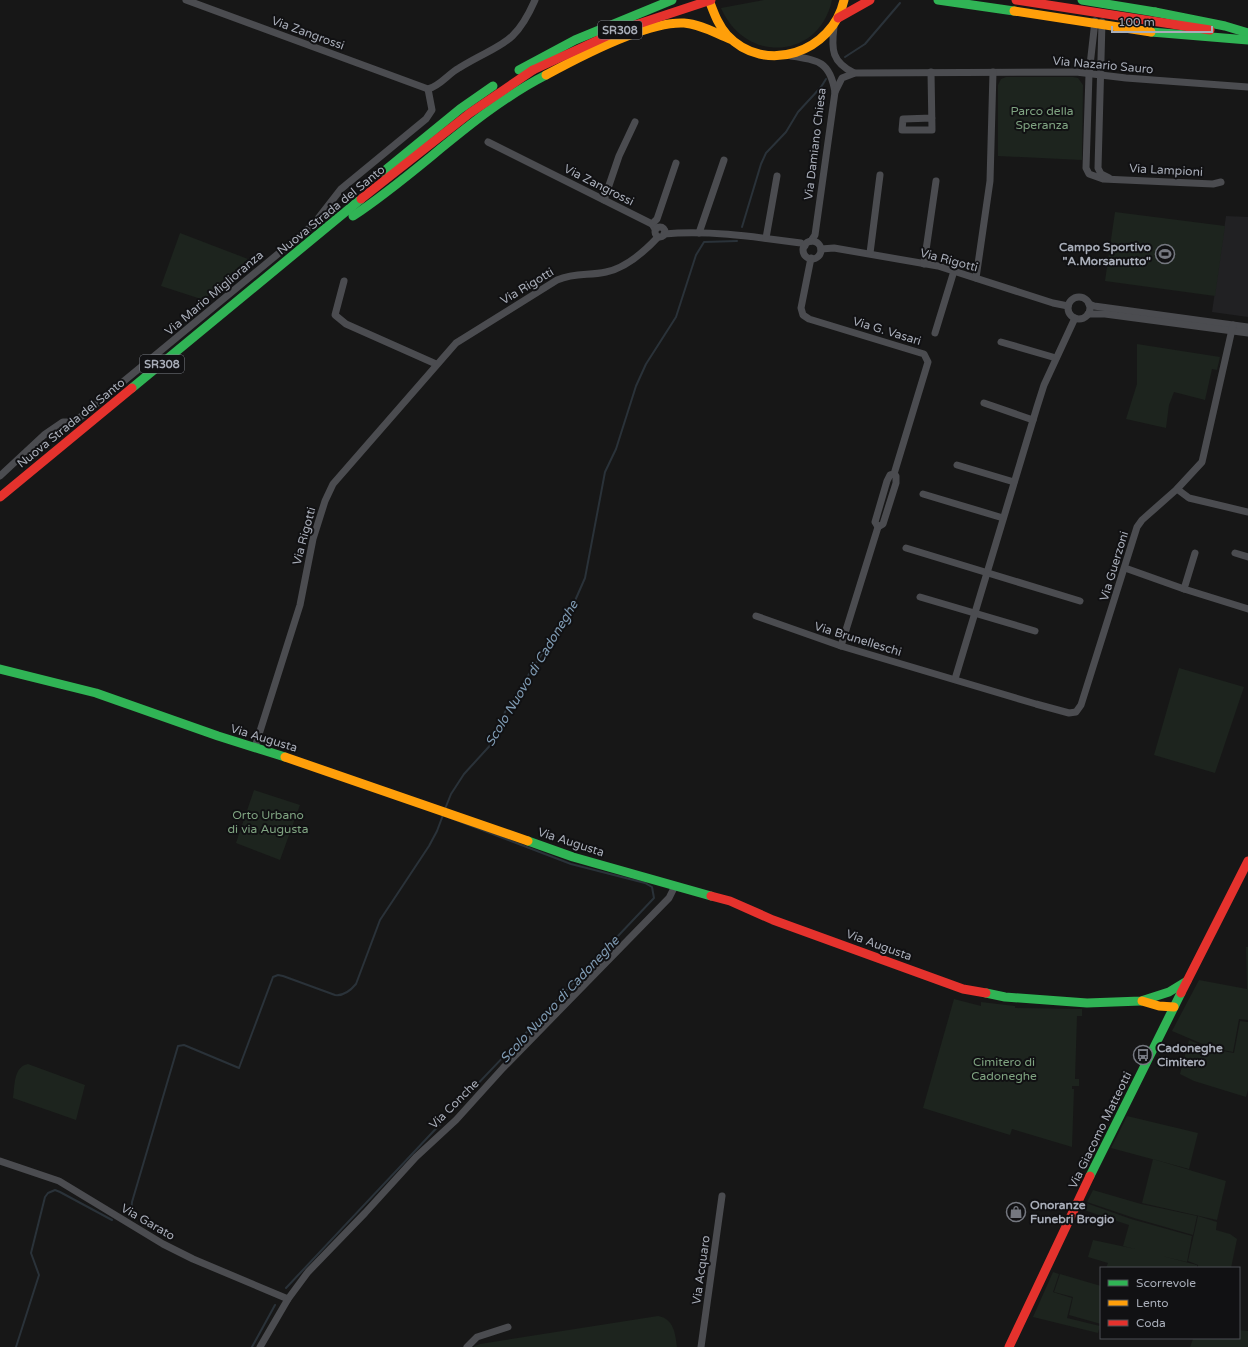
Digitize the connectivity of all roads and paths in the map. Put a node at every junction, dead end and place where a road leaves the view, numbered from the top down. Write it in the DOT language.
graph roads {
  1 [pos="186,0"];
  2 [pos="535,0"];
  3 [pos="672,0"];
  4 [pos="710,0"];
  5 [pos="844,0"];
  6 [pos="870,0"];
  7 [pos="938,0"];
  8 [pos="1016,0"];
  9 [pos="1082,0"];
  10 [pos="1099,3"];
  11 [pos="836,22"];
  12 [pos="1210,30"];
  13 [pos="1248,33"];
  14 [pos="730,38"];
  15 [pos="1248,40"];
  16 [pos="788,56"];
  17 [pos="931,72"];
  18 [pos="993,72"];
  19 [pos="854,73"];
  20 [pos="1089,74"];
  21 [pos="1101,76"];
  22 [pos="1248,87"];
  23 [pos="425,89"];
  24 [pos="835,92"];
  25 [pos="932,118"];
  26 [pos="635,122"];
  27 [pos="488,142"];
  28 [pos="724,160"];
  29 [pos="676,163"];
  30 [pos="880,175"];
  31 [pos="777,176"];
  32 [pos="1109,178"];
  33 [pos="936,181"];
  34 [pos="1222,182"];
  35 [pos="604,200"];
  36 [pos="654,226"];
  37 [pos="324,232"];
  38 [pos="699,233"];
  39 [pos="661,235"];
  40 [pos="766,238"];
  41 [pos="812,241"];
  42 [pos="804,246"];
  43 [pos="821,249"];
  44 [pos="870,253"];
  45 [pos="810,258"];
  46 [pos="924,264"];
  47 [pos="954,271"];
  48 [pos="976,278"];
  49 [pos="344,282"];
  50 [pos="1089,304"];
  51 [pos="1068,306"];
  52 [pos="1088,314"];
  53 [pos="1075,318"];
  54 [pos="1248,327"];
  55 [pos="1233,328"];
  56 [pos="935,333"];
  57 [pos="1248,333"];
  58 [pos="1001,342"];
  59 [pos="1056,358"];
  60 [pos="436,364"];
  61 [pos="984,403"];
  62 [pos="1033,420"];
  63 [pos="957,465"];
  64 [pos="0,476"];
  65 [pos="1014,482"];
  66 [pos="1177,489"];
  67 [pos="923,494"];
  68 [pos="0,497"];
  69 [pos="1248,512"];
  70 [pos="1003,518"];
  71 [pos="906,548"];
  72 [pos="1195,553"];
  73 [pos="1234,553"];
  74 [pos="1248,557"];
  75 [pos="1125,568"];
  76 [pos="988,572"];
  77 [pos="1184,589"];
  78 [pos="920,598"];
  79 [pos="1080,601"];
  80 [pos="1248,608"];
  81 [pos="974,614"];
  82 [pos="756,616"];
  83 [pos="1035,632"];
  84 [pos="841,646"];
  85 [pos="0,669"];
  86 [pos="955,679"];
  87 [pos="255,747"];
  88 [pos="1248,861"];
  89 [pos="675,886"];
  90 [pos="1187,981"];
  91 [pos="1161,995"];
  92 [pos="1141,1000"];
  93 [pos="1159,1006"];
  94 [pos="1174,1007"];
  95 [pos="1166,1021"];
  96 [pos="0,1161"];
  97 [pos="722,1196"];
  98 [pos="288,1299"];
  99 [pos="508,1327"];
  100 [pos="260,1347"];
  101 [pos="467,1347"];
  102 [pos="701,1347"];
  103 [pos="1009,1347"];
  1 -- 23 [label="street, Via Zangrossi"];
  2 -- 23 [label="street"];
  3 -- 37 [label="main road"];
  4 -- 14 [label="main road"];
  4 -- 37 [label="main road, Nuova Strada del Santo / SR308, bridge"];
  5 -- 11 [label="main road"];
  6 -- 11 [label="main road"];
  7 -- 15 [label="main road, bridge"];
  8 -- 12 [label="main road, bridge"];
  9 -- 13 [label="main road, bridge"];
  10 -- 20 [label="street, Via Lampioni"];
  10 -- 21 [label="street"];
  11 -- 16 [label="main road"];
  11 -- 19 [label="street"];
  12 -- 13 [label="main road"];
  12 -- 15 [label="main road"];
  14 -- 16 [label="main road"];
  14 -- 37 [label="main road"];
  16 -- 24 [label="street, Via Damiano Chiesa"];
  17 -- 18 [label="street, Via Nazario Sauro"];
  17 -- 19 [label="street, Via Nazario Sauro"];
  17 -- 25 [label="street"];
  18 -- 20 [label="street, Via Nazario Sauro"];
  18 -- 48 [label="street"];
  19 -- 24 [label="street"];
  20 -- 21 [label="street, Via Nazario Sauro"];
  20 -- 32 [label="street, Via Lampioni"];
  21 -- 22 [label="street, Via Nazario Sauro"];
  21 -- 32 [label="street"];
  23 -- 64 [label="street, Via Mario Miglioranza"];
  24 -- 41 [label="street, Via Damiano Chiesa"];
  26 -- 35 [label="street"];
  27 -- 35 [label="street, Via Zangrossi"];
  28 -- 38 [label="street"];
  29 -- 36 [label="street"];
  30 -- 44 [label="street"];
  31 -- 40 [label="street"];
  32 -- 34 [label="street, Via Lampioni"];
  33 -- 46 [label="street"];
  35 -- 36 [label="street, Via Zangrossi"];
  36 -- 39 [label="street"];
  37 -- 68 [label="main road, Nuova Strada del Santo / SR308"];
  38 -- 39 [label="street"];
  38 -- 40 [label="street"];
  39 -- 60 [label="street, Via Rigotti"];
  40 -- 42 [label="street"];
  41 -- 42 [label="street"];
  41 -- 43 [label="street"];
  42 -- 45 [label="street"];
  43 -- 44 [label="street, Via Rigotti"];
  43 -- 45 [label="street"];
  44 -- 46 [label="street, Via Rigotti"];
  45 -- 84 [label="street, Via G. Vasari"];
  46 -- 47 [label="street, Via Rigotti"];
  47 -- 48 [label="street, Via Rigotti"];
  47 -- 56 [label="street"];
  48 -- 51 [label="street, Via Rigotti"];
  49 -- 60 [label="street"];
  50 -- 51 [label="street"];
  50 -- 52 [label="street"];
  50 -- 55 [label="street"];
  51 -- 53 [label="street"];
  52 -- 53 [label="street"];
  52 -- 55 [label="street"];
  53 -- 59 [label="street"];
  54 -- 55 [label="street"];
  55 -- 57 [label="street"];
  55 -- 66 [label="street, Via Guerzoni"];
  58 -- 59 [label="street"];
  59 -- 62 [label="street"];
  60 -- 87 [label="street, Via Rigotti"];
  61 -- 62 [label="street"];
  62 -- 65 [label="street"];
  63 -- 65 [label="street"];
  65 -- 70 [label="street"];
  66 -- 69 [label="street"];
  66 -- 75 [label="street, Via Guerzoni"];
  67 -- 70 [label="street"];
  70 -- 76 [label="street"];
  71 -- 76 [label="street"];
  72 -- 77 [label="street"];
  73 -- 74 [label="street"];
  75 -- 77 [label="street"];
  75 -- 86 [label="street, Via Guerzoni"];
  76 -- 79 [label="street"];
  76 -- 81 [label="street"];
  77 -- 80 [label="street"];
  78 -- 81 [label="street"];
  81 -- 83 [label="street"];
  81 -- 86 [label="street"];
  82 -- 84 [label="street, Via Brunelleschi"];
  84 -- 86 [label="street, Via Brunelleschi"];
  85 -- 87 [label="main road, Via Augusta"];
  87 -- 89 [label="main road, Via Augusta"];
  88 -- 90 [label="main road, Via Giacomo Matteotti"];
  89 -- 92 [label="main road, Via Augusta"];
  89 -- 98 [label="street, Via Conche"];
  90 -- 91 [label="main road, Via Augusta"];
  90 -- 94 [label="main road, Via Giacomo Matteotti"];
  91 -- 92 [label="main road, Via Augusta"];
  91 -- 94 [label="main road"];
  92 -- 93 [label="main road, Via Augusta"];
  93 -- 94 [label="main road, Via Augusta"];
  93 -- 95 [label="main road"];
  94 -- 95 [label="main road, Via Giacomo Matteotti"];
  95 -- 103 [label="main road, Via Giacomo Matteotti"];
  96 -- 98 [label="street, Via Garato"];
  97 -- 102 [label="street, Via Acquaro"];
  98 -- 100 [label="street, Via Conche"];
  99 -- 101 [label="street"];
}
